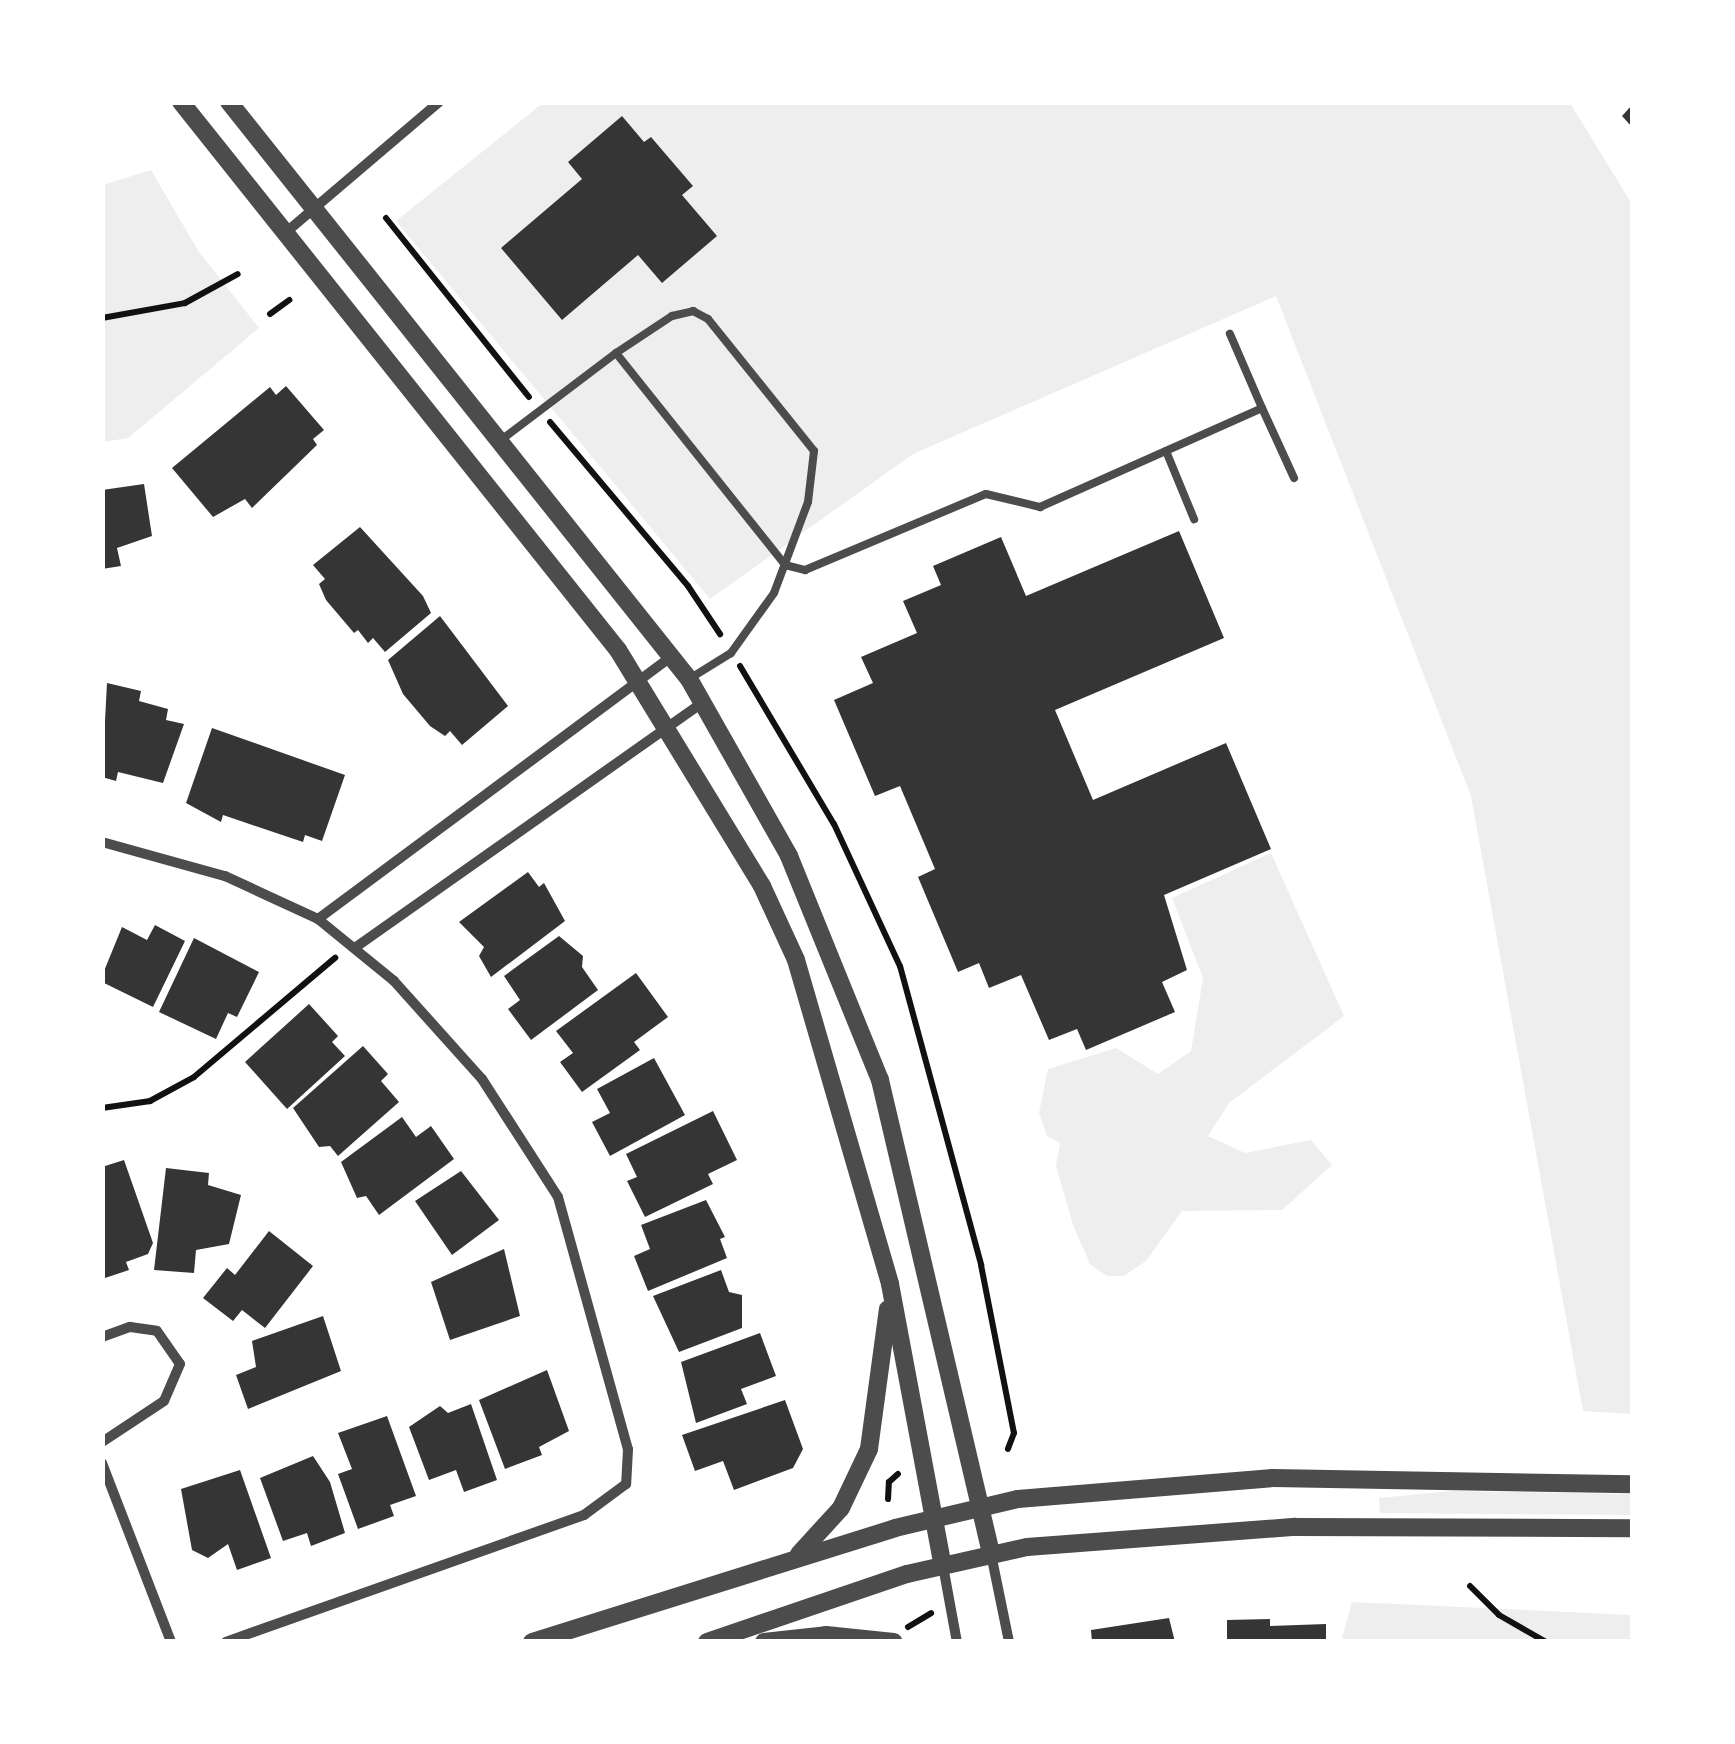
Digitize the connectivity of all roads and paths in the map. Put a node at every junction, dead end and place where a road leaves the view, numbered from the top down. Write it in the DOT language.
graph roads {
  1 [pos="181,102"];
  2 [pos="229,102"];
  3 [pos="439,102"];
  4 [pos="313,208"];
  5 [pos="284,234"];
  6 [pos="238,274"];
  7 [pos="289,300"];
  8 [pos="270,314"];
  9 [pos="102,318"];
  10 [pos="1230,334"];
  11 [pos="616,353"];
  12 [pos="1262,408"];
  13 [pos="501,440"];
  14 [pos="1166,451"];
  15 [pos="1294,478"];
  16 [pos="1194,519"];
  17 [pos="784,564"];
  18 [pos="672,656"];
  19 [pos="689,679"];
  20 [pos="638,680"];
  21 [pos="705,701"];
  22 [pos="667,724"];
  23 [pos="102,842"];
  24 [pos="318,919"];
  25 [pos="356,947"];
  26 [pos="102,1108"];
  27 [pos="890,1284"];
  28 [pos="102,1337"];
  29 [pos="102,1442"];
  30 [pos="102,1463"];
  31 [pos="898,1474"];
  32 [pos="1632,1484"];
  33 [pos="888,1499"];
  34 [pos="981,1509"];
  35 [pos="934,1518"];
  36 [pos="1632,1528"];
  37 [pos="991,1554"];
  38 [pos="794,1558"];
  39 [pos="942,1566"];
  40 [pos="1470,1586"];
  41 [pos="915,1609"];
  42 [pos="932,1612"];
  43 [pos="917,1619"];
  44 [pos="901,1635"];
  45 [pos="171,1642"];
  46 [pos="226,1642"];
  47 [pos="532,1642"];
  48 [pos="706,1642"];
  49 [pos="764,1642"];
  50 [pos="958,1642"];
  51 [pos="1009,1642"];
  52 [pos="1546,1642"];
  1 -- 5 [label="street"];
  2 -- 4 [label="street"];
  3 -- 4 [label="street"];
  4 -- 5 [label="street"];
  4 -- 13 [label="street"];
  5 -- 20 [label="street"];
  6 -- 9 [label="path"];
  7 -- 8 [label="path"];
  10 -- 12 [label="lane"];
  11 -- 13 [label="lane"];
  11 -- 17 [label="lane"];
  11 -- 17 [label="lane"];
  12 -- 14 [label="lane"];
  12 -- 15 [label="lane"];
  13 -- 18 [label="street"];
  14 -- 16 [label="lane"];
  14 -- 17 [label="lane"];
  17 -- 19 [label="lane"];
  18 -- 19 [label="street"];
  18 -- 20 [label="street"];
  19 -- 21 [label="street"];
  20 -- 22 [label="street"];
  20 -- 24 [label="street"];
  21 -- 22 [label="street"];
  21 -- 34 [label="street"];
  22 -- 25 [label="street"];
  22 -- 27 [label="street"];
  23 -- 24 [label="street"];
  24 -- 25 [label="street"];
  25 -- 26 [label="path"];
  25 -- 46 [label="street"];
  27 -- 35 [label="street"];
  27 -- 38 [label="street"];
  28 -- 29 [label="street"];
  30 -- 45 [label="street"];
  31 -- 33 [label="path"];
  32 -- 34 [label="street"];
  34 -- 35 [label="street"];
  34 -- 37 [label="street"];
  35 -- 38 [label="street"];
  35 -- 39 [label="street"];
  36 -- 37 [label="street"];
  37 -- 39 [label="street"];
  37 -- 51 [label="street"];
  38 -- 47 [label="street"];
  39 -- 48 [label="street"];
  39 -- 50 [label="street"];
  40 -- 52 [label="path"];
  41 -- 43 [label="path"];
  42 -- 43 [label="path"];
  43 -- 44 [label="path"];
  44 -- 49 [label="street"];
}
